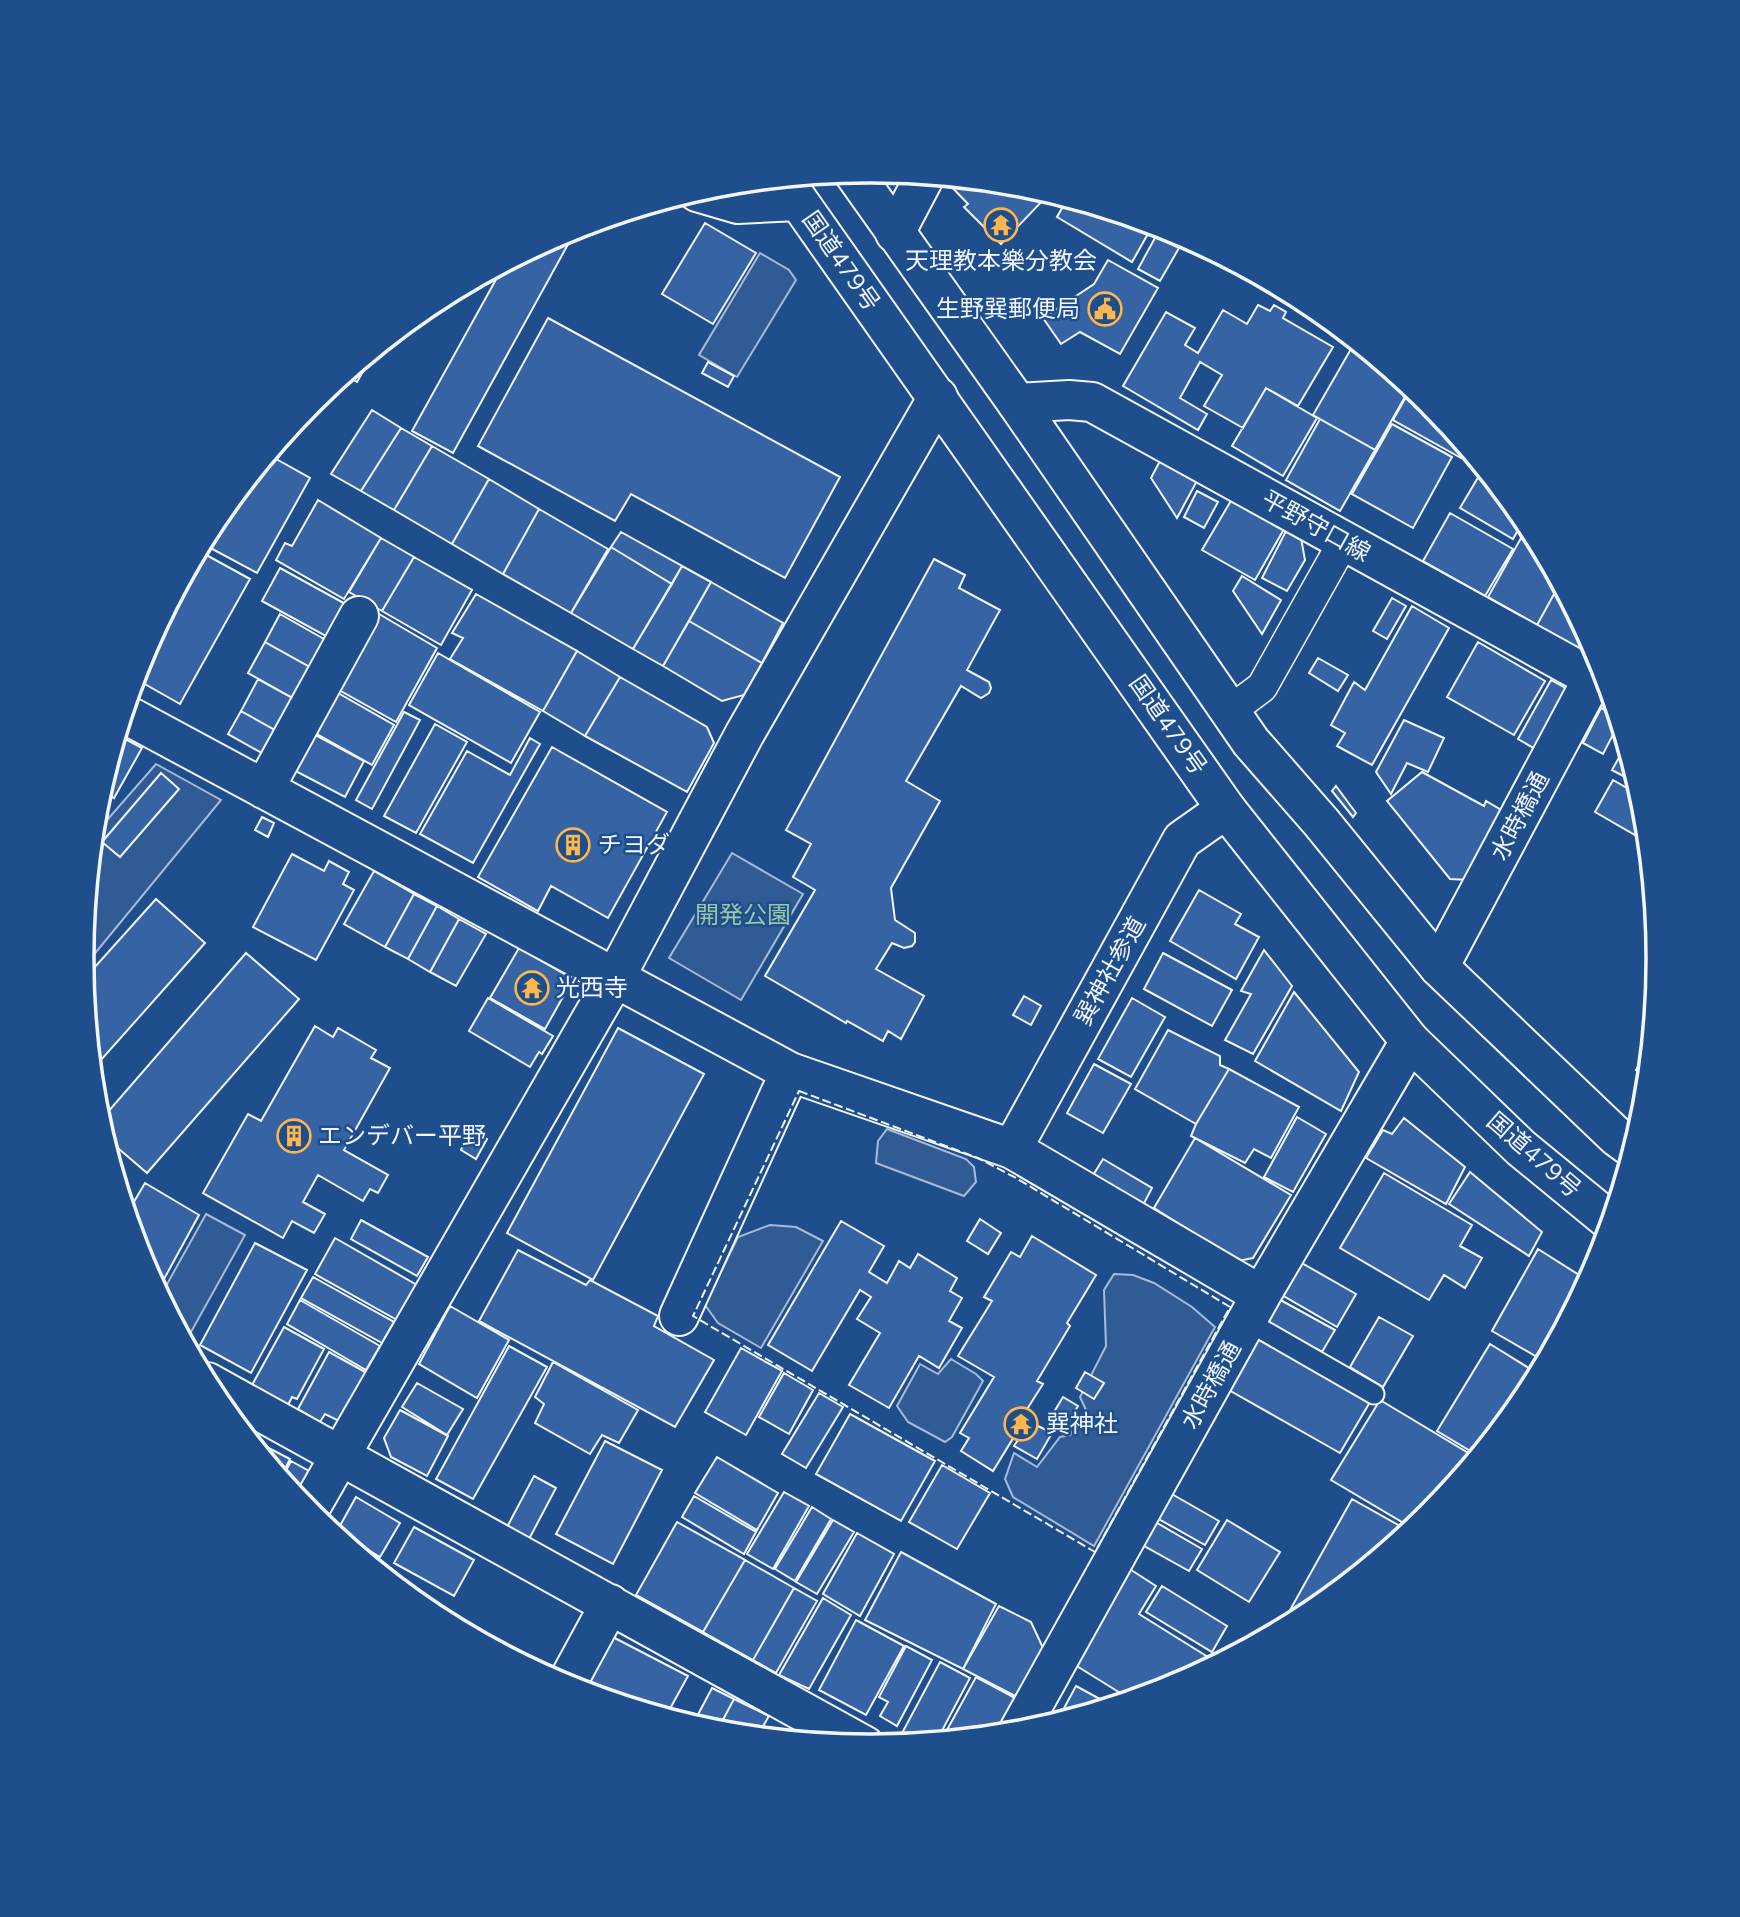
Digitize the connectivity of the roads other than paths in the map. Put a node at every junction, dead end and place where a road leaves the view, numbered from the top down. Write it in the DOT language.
graph roads {
  1 [pos="861,183"];
  2 [pos="920,185"];
  3 [pos="790,190"];
  4 [pos="718,198"];
  5 [pos="895,233"];
  6 [pos="938,397"];
  7 [pos="1017,403"];
  8 [pos="1344,541"];
  9 [pos="359,617"];
  10 [pos="1589,670"];
  11 [pos="1595,685"];
  12 [pos="1230,711"];
  13 [pos="133,718"];
  14 [pos="264,789"];
  15 [pos="1226,809"];
  16 [pos="1439,967"];
  17 [pos="615,978"];
  18 [pos="1410,1041"];
  19 [pos="790,1072"];
  20 [pos="1623,1142"];
  21 [pos="1012,1149"];
  22 [pos="1601,1215"];
  23 [pos="1254,1308"];
  24 [pos="679,1316"];
  25 [pos="228,1393"];
  26 [pos="1374,1394"];
  27 [pos="342,1455"];
  28 [pos="315,1500"];
  29 [pos="610,1604"];
  30 [pos="572,1674"];
  31 [pos="1026,1718"];
  32 [pos="841,1733"];
  1 -- 5 [label="main road"];
  2 -- 5 [label="main road"];
  3 -- 4 [label="main road"];
  3 -- 6 [label="main road, 国道479号"];
  5 -- 7 [label="main road"];
  6 -- 15 [label="main road, 国道479号"];
  6 -- 17 [label="main road"];
  7 -- 8 [label="main road, 平野守口線"];
  7 -- 12 [label="main road"];
  8 -- 10 [label="main road, 平野守口線"];
  8 -- 12 [label="street"];
  9 -- 14 [label="main road"];
  11 -- 16 [label="main road, 水時橋通"];
  12 -- 16 [label="main road"];
  13 -- 14 [label="main road"];
  14 -- 17 [label="main road"];
  15 -- 18 [label="main road, 国道479号"];
  15 -- 21 [label="main road, 巽神社参道"];
  16 -- 20 [label="main road"];
  17 -- 19 [label="main road"];
  17 -- 27 [label="main road"];
  18 -- 22 [label="main road, 国道479号"];
  18 -- 23 [label="main road, 水時橋通"];
  19 -- 21 [label="main road"];
  19 -- 24 [label="main road"];
  21 -- 23 [label="main road"];
  23 -- 26 [label="lane"];
  23 -- 31 [label="main road, 水時橋通"];
  25 -- 27 [label="main road"];
  27 -- 28 [label="main road"];
  27 -- 29 [label="main road"];
  29 -- 30 [label="main road"];
  29 -- 32 [label="main road"];
}
